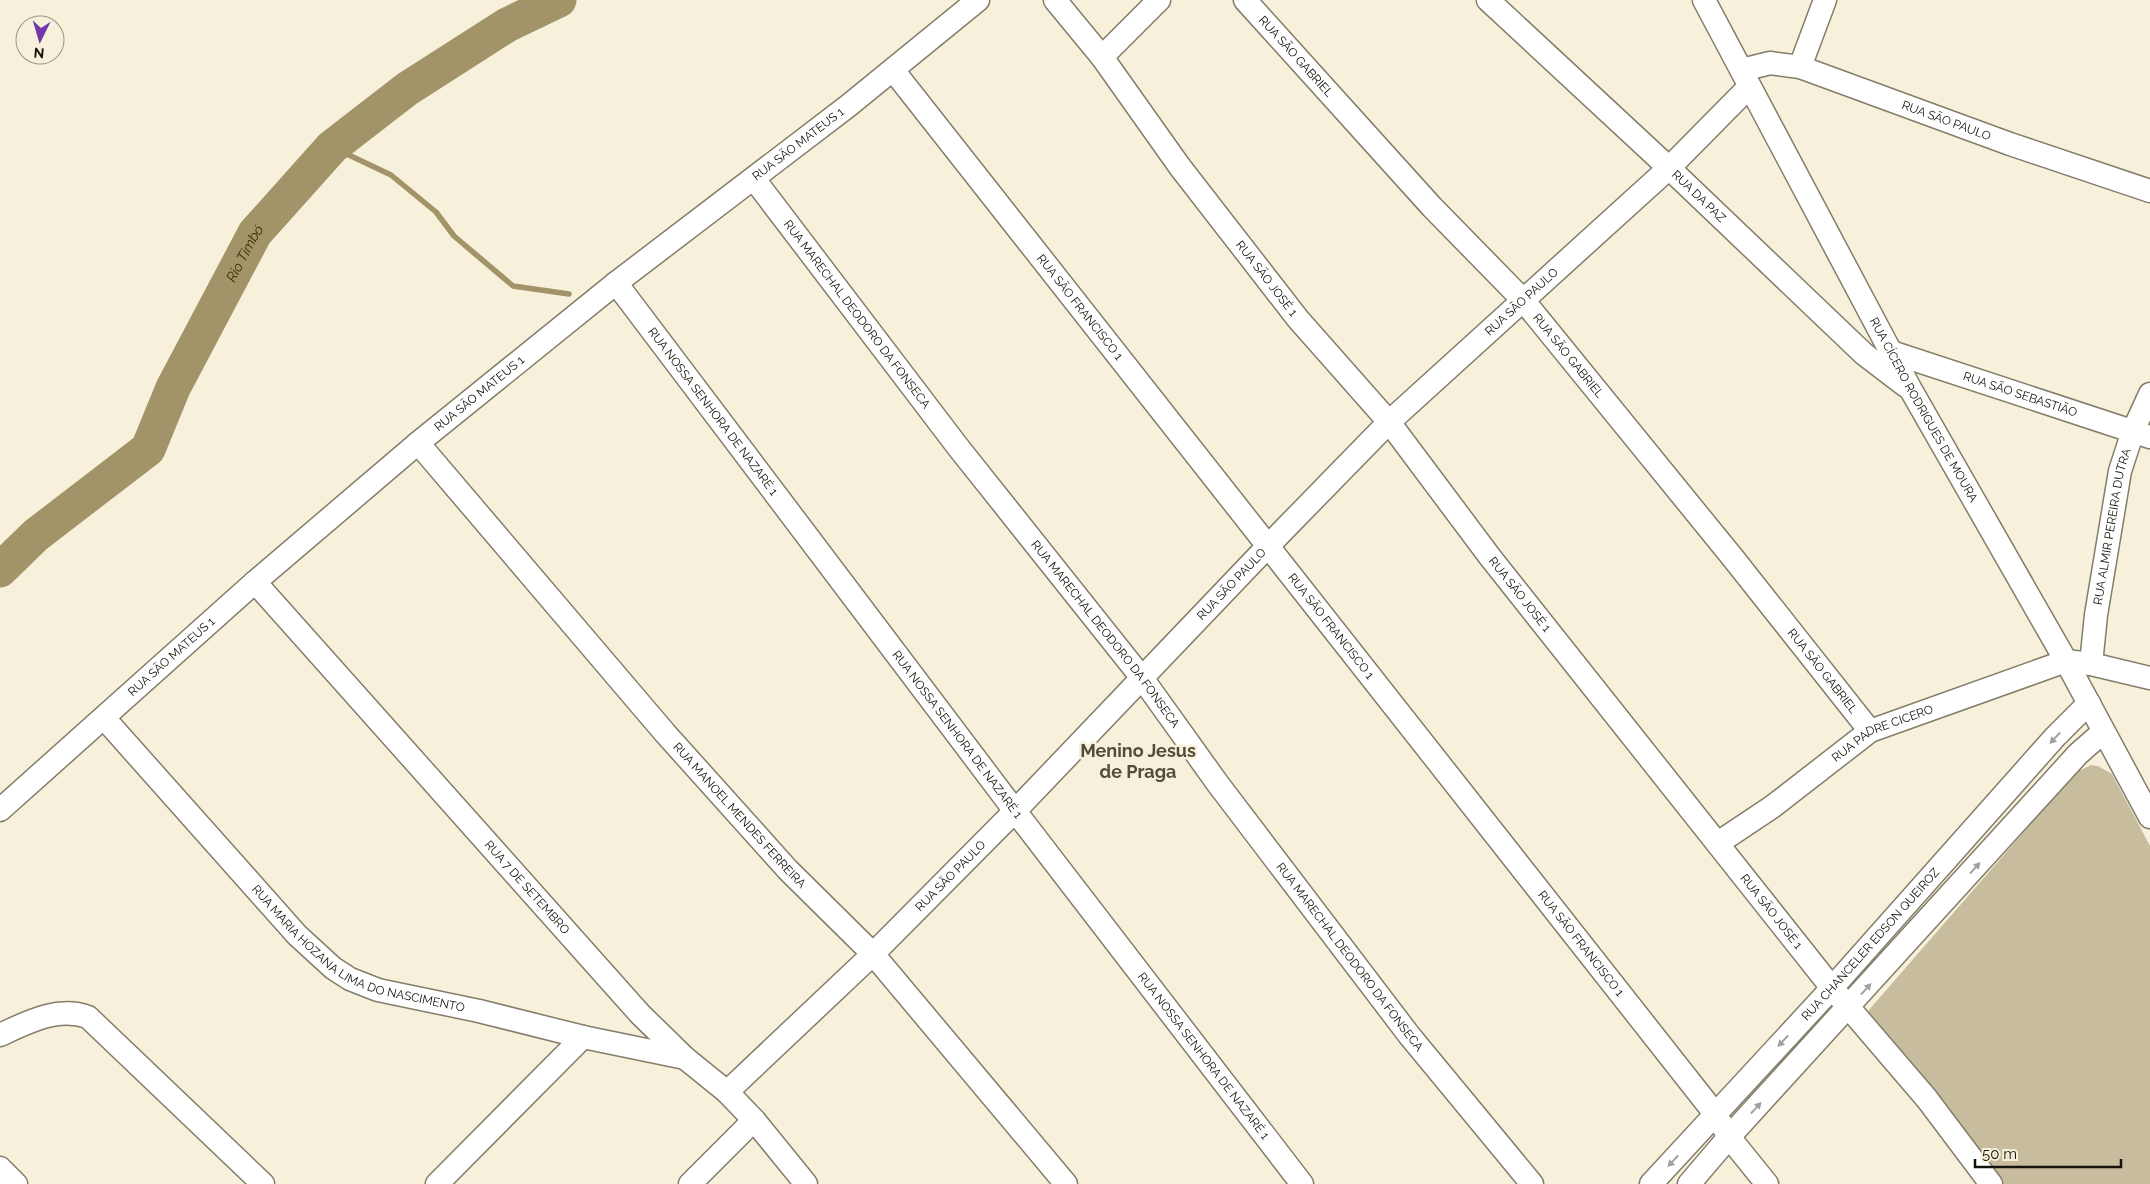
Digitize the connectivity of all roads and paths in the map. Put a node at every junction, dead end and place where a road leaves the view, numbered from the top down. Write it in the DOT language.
graph roads {
  1 [pos="978,0"];
  2 [pos="1055,0"];
  3 [pos="1159,0"];
  4 [pos="1245,0"];
  5 [pos="1488,0"];
  6 [pos="1704,0"];
  7 [pos="1825,0"];
  8 [pos="1102,58"];
  9 [pos="1800,67"];
  10 [pos="894,70"];
  11 [pos="1745,79"];
  12 [pos="1669,168"];
  13 [pos="754,178"];
  14 [pos="2150,191"];
  15 [pos="616,284"];
  16 [pos="1523,300"];
  17 [pos="1891,352"];
  18 [pos="1911,390"];
  19 [pos="2150,394"];
  20 [pos="1389,422"];
  21 [pos="2141,434"];
  22 [pos="418,443"];
  23 [pos="1268,546"];
  24 [pos="255,582"];
  25 [pos="2066,661"];
  26 [pos="2091,664"];
  27 [pos="1142,678"];
  28 [pos="2150,678"];
  29 [pos="2089,703"];
  30 [pos="104,718"];
  31 [pos="1870,731"];
  32 [pos="2103,732"];
  33 [pos="0,810"];
  34 [pos="1015,811"];
  35 [pos="2150,817"];
  36 [pos="1718,843"];
  37 [pos="873,954"];
  38 [pos="1832,988"];
  39 [pos="1849,1007"];
  40 [pos="0,1035"];
  41 [pos="583,1037"];
  42 [pos="685,1058"];
  43 [pos="727,1092"];
  44 [pos="1716,1115"];
  45 [pos="754,1120"];
  46 [pos="1729,1137"];
  47 [pos="0,1168"];
  48 [pos="16,1184"];
  49 [pos="263,1184"];
  50 [pos="437,1184"];
  51 [pos="690,1184"];
  52 [pos="806,1184"];
  53 [pos="1066,1184"];
  54 [pos="1302,1184"];
  55 [pos="1532,1184"];
  56 [pos="1651,1184"];
  57 [pos="1689,1184"];
  58 [pos="1767,1184"];
  59 [pos="1991,1184"];
  1 -- 10 [label="street, RUA SÃO MATEUS 1"];
  2 -- 8 [label="street, RUA SÃO JOSÉ 1"];
  3 -- 8 [label="street"];
  4 -- 16 [label="street, RUA SÃO GABRIEL"];
  5 -- 12 [label="street, RUA DA PAZ"];
  6 -- 11 [label="street, RUA CÍCERO RODRIGUES DE MOURA"];
  7 -- 9 [label="street"];
  8 -- 20 [label="street, RUA SÃO JOSÉ 1"];
  9 -- 11 [label="street, RUA SÃO PAULO"];
  9 -- 14 [label="street, RUA SÃO PAULO"];
  10 -- 13 [label="street, RUA SÃO MATEUS 1"];
  10 -- 23 [label="street, RUA SÃO FRANCISCO 1"];
  11 -- 12 [label="street, RUA SÃO PAULO"];
  11 -- 17 [label="street, RUA CÍCERO RODRIGUES DE MOURA"];
  12 -- 16 [label="street, RUA SÃO PAULO"];
  12 -- 18 [label="street, RUA DA PAZ"];
  13 -- 15 [label="street, RUA SÃO MATEUS 1"];
  13 -- 27 [label="street, RUA MARECHAL DEODORO DA FONSECA"];
  15 -- 22 [label="street, RUA SÃO MATEUS 1"];
  15 -- 34 [label="street, RUA NOSSA SENHORA DE NAZARÉ 1"];
  16 -- 20 [label="street, RUA SÃO PAULO"];
  16 -- 31 [label="street, RUA SÃO GABRIEL"];
  17 -- 18 [label="street, RUA CÍCERO RODRIGUES DE MOURA"];
  17 -- 21 [label="street, RUA SÃO SEBASTIÃO"];
  18 -- 25 [label="street, RUA CÍCERO RODRIGUES DE MOURA"];
  19 -- 21 [label="street, RUA ALMIR PEREIRA DUTRA"];
  20 -- 23 [label="street, RUA SÃO PAULO"];
  20 -- 36 [label="street, RUA SÃO JOSÉ 1"];
  21 -- 26 [label="street, RUA ALMIR PEREIRA DUTRA"];
  22 -- 24 [label="street, RUA SÃO MATEUS 1"];
  22 -- 37 [label="street, RUA MANOEL MENDES FERREIRA"];
  23 -- 27 [label="street, RUA SÃO PAULO"];
  23 -- 44 [label="street, RUA SÃO FRANCISCO 1"];
  24 -- 30 [label="street, RUA SÃO MATEUS 1"];
  24 -- 42 [label="street, RUA 7 DE SETEMBRO"];
  25 -- 26 [label="street"];
  25 -- 29 [label="street, RUA CÍCERO RODRIGUES DE MOURA"];
  25 -- 31 [label="street, RUA PADRE CICERO"];
  26 -- 28 [label="street"];
  27 -- 34 [label="street, RUA SÃO PAULO"];
  27 -- 55 [label="street, RUA MARECHAL DEODORO DA FONSECA"];
  29 -- 32 [label="street, RUA CÍCERO RODRIGUES DE MOURA"];
  29 -- 38 [label="street, RUA CHANCELER EDSON QUEIROZ, one-way"];
  30 -- 33 [label="street, RUA SÃO MATEUS 1"];
  30 -- 41 [label="street, RUA MARIA HOZANA LIMA DO NASCIMENTO"];
  31 -- 36 [label="street, RUA PADRE CICERO"];
  32 -- 35 [label="street, RUA CÍCERO RODRIGUES DE MOURA"];
  39 -- 32 [label="street, one-way"];
  34 -- 37 [label="street, RUA SÃO PAULO"];
  34 -- 54 [label="street, RUA NOSSA SENHORA DE NAZARÉ 1"];
  36 -- 38 [label="street, RUA SÃO JOSÉ 1"];
  37 -- 43 [label="street, RUA SÃO PAULO"];
  37 -- 53 [label="street, RUA MANOEL MENDES FERREIRA"];
  38 -- 39 [label="street, RUA SÃO JOSÉ 1"];
  38 -- 44 [label="street, RUA CHANCELER EDSON QUEIROZ, one-way"];
  46 -- 39 [label="street, one-way"];
  39 -- 59 [label="street, RUA SÃO JOSÉ 1"];
  40 -- 49 [label="street"];
  41 -- 42 [label="street, RUA MARIA HOZANA LIMA DO NASCIMENTO"];
  41 -- 50 [label="street"];
  42 -- 43 [label="street, RUA 7 DE SETEMBRO"];
  43 -- 45 [label="street, RUA 7 DE SETEMBRO"];
  44 -- 46 [label="street, RUA SÃO FRANCISCO 1"];
  44 -- 56 [label="street, RUA CHANCELER EDSON QUEIROZ, one-way"];
  45 -- 51 [label="street"];
  45 -- 52 [label="street, RUA 7 DE SETEMBRO"];
  46 -- 57 [label="street"];
  46 -- 58 [label="street, RUA SÃO FRANCISCO 1"];
  47 -- 48 [label="street"];
}
